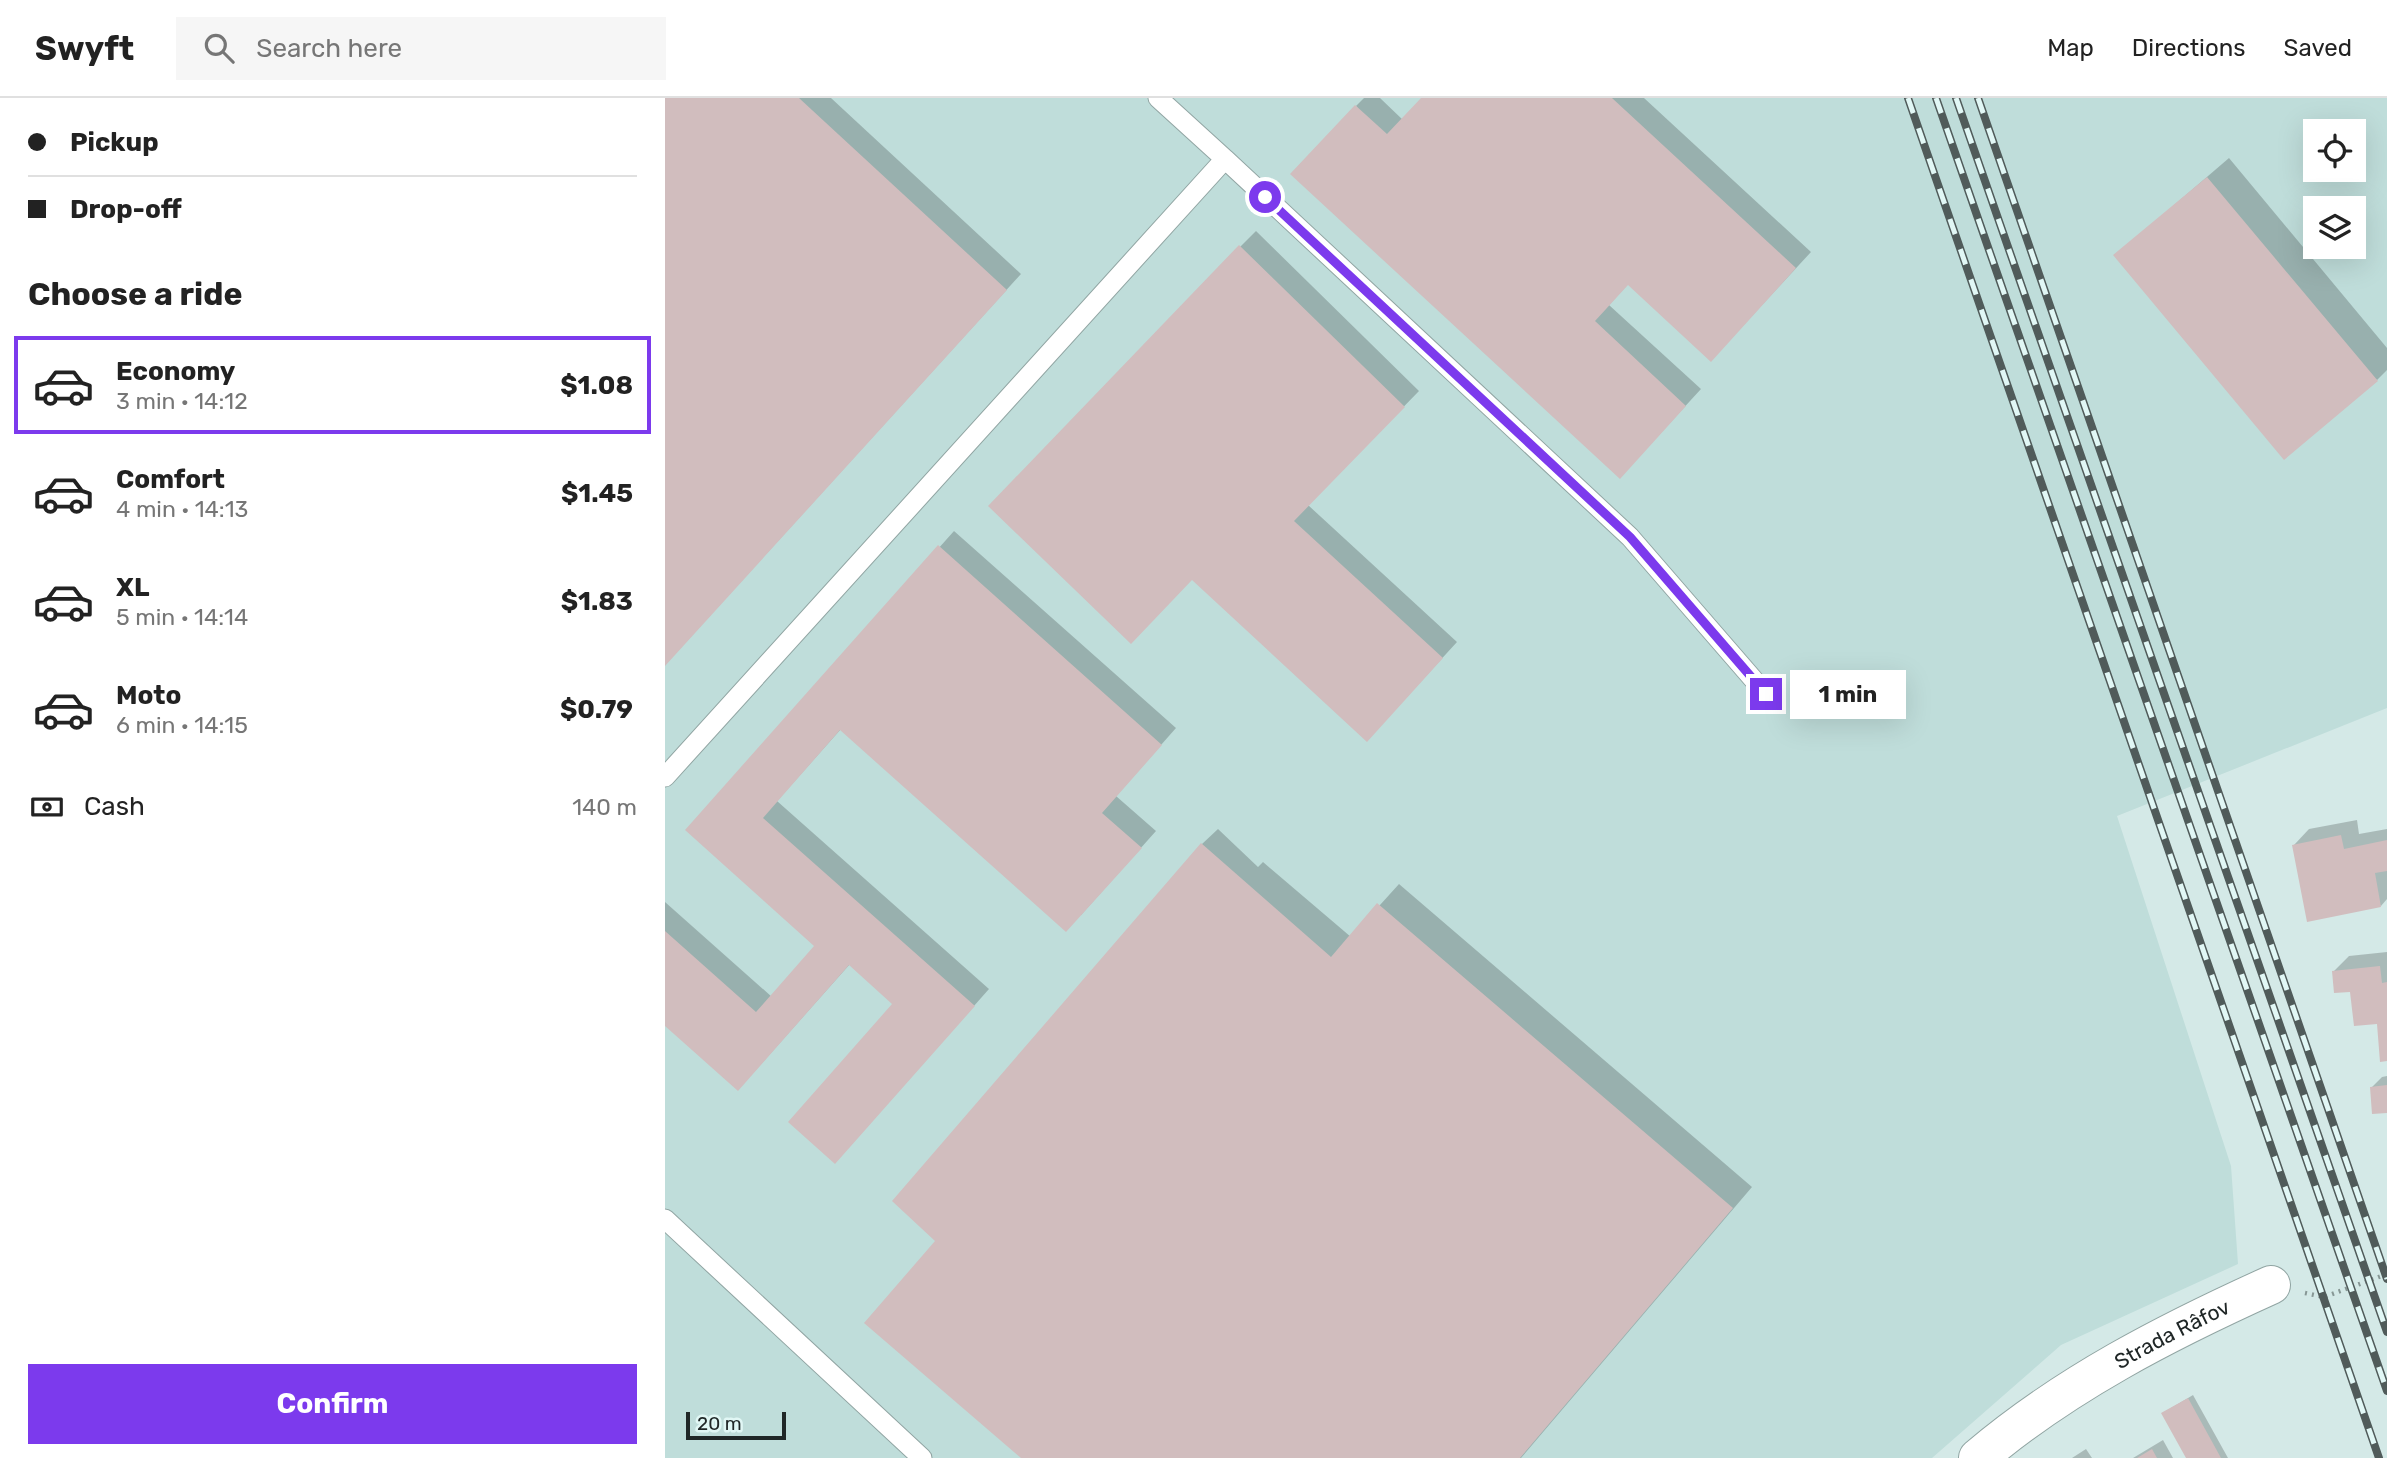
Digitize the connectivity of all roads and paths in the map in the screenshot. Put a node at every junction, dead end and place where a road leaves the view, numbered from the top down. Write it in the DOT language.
graph roads {
  1 [pos="1157,98"];
  2 [pos="1224,159"];
  3 [pos="1766,694"];
  4 [pos="665,777"];
  5 [pos="665,1219"];
  6 [pos="2387,1274"];
  7 [pos="2271,1285"];
  8 [pos="922,1458"];
  9 [pos="1978,1458"];
  1 -- 2 [label="lane"];
  2 -- 3 [label="lane"];
  2 -- 4 [label="lane"];
  5 -- 8 [label="lane"];
  6 -- 7 [label="path"];
  7 -- 9 [label="street, Strada Râfov"];
}
